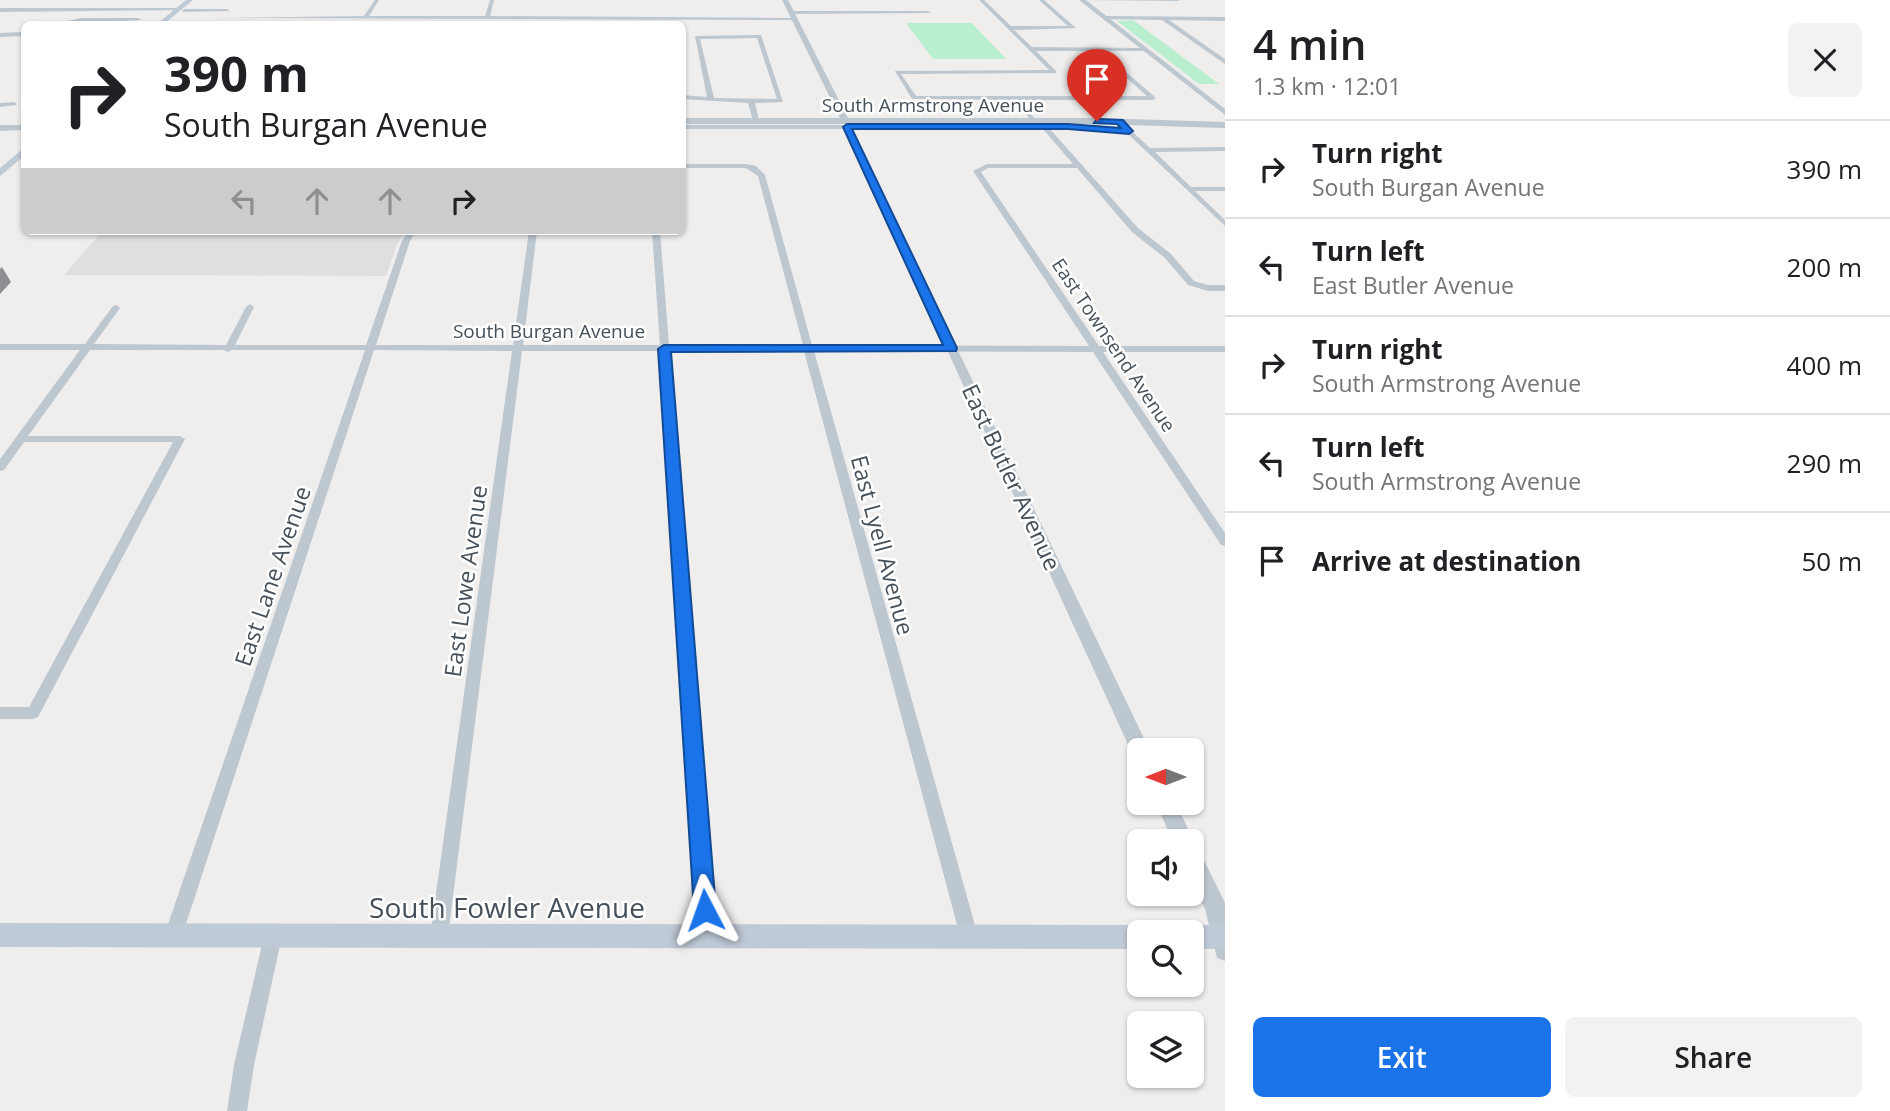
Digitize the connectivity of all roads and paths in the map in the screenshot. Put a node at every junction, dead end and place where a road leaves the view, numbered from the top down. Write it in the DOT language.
graph roads {
  1 [pos="193,0"];
  2 [pos="377,0"];
  3 [pos="492,0"];
  4 [pos="785,0"];
  5 [pos="981,0"];
  6 [pos="1041,0"];
  7 [pos="1083,0"];
  8 [pos="1105,0"];
  9 [pos="1122,0"];
  10 [pos="1177,0"];
  11 [pos="857,7"];
  12 [pos="923,7"];
  13 [pos="0,10"];
  14 [pos="181,11"];
  15 [pos="228,11"];
  16 [pos="861,13"];
  17 [pos="792,15"];
  18 [pos="222,18"];
  19 [pos="283,18"];
  20 [pos="339,18"];
  21 [pos="366,18"];
  22 [pos="398,18"];
  23 [pos="486,18"];
  24 [pos="1105,18"];
  25 [pos="1163,19"];
  26 [pos="1225,19"];
  27 [pos="138,20"];
  28 [pos="76,21"];
  29 [pos="165,21"];
  30 [pos="172,21"];
  31 [pos="219,21"];
  32 [pos="280,21"];
  33 [pos="336,21"];
  34 [pos="396,21"];
  35 [pos="455,21"];
  36 [pos="515,21"];
  37 [pos="574,21"];
  38 [pos="636,21"];
  39 [pos="1009,28"];
  40 [pos="1073,28"];
  41 [pos="21,34"];
  42 [pos="0,35"];
  43 [pos="1142,48"];
  44 [pos="1031,49"];
  45 [pos="1097,49"];
  46 [pos="1225,62"];
  47 [pos="686,97"];
  48 [pos="1018,99"];
  49 [pos="711,100"];
  50 [pos="751,101"];
  51 [pos="15,104"];
  52 [pos="0,105"];
  53 [pos="1225,113"];
  54 [pos="686,121"];
  55 [pos="756,121"];
  56 [pos="1120,122"];
  57 [pos="1040,123"];
  58 [pos="846,124"];
  59 [pos="1225,125"];
  60 [pos="0,126"];
  61 [pos="21,126"];
  62 [pos="686,127"];
  63 [pos="1129,131"];
  64 [pos="21,143"];
  65 [pos="1225,149"];
  66 [pos="1148,150"];
  67 [pos="21,154"];
  68 [pos="0,161"];
  69 [pos="686,166"];
  70 [pos="1080,166"];
  71 [pos="980,168"];
  72 [pos="0,173"];
  73 [pos="1189,189"];
  74 [pos="1225,189"];
  75 [pos="1225,224"];
  76 [pos="410,235"];
  77 [pos="532,235"];
  78 [pos="656,235"];
  79 [pos="1199,287"];
  80 [pos="1225,288"];
  81 [pos="250,307"];
  82 [pos="116,308"];
  83 [pos="0,348"];
  84 [pos="88,348"];
  85 [pos="951,348"];
  86 [pos="228,349"];
  87 [pos="370,349"];
  88 [pos="518,349"];
  89 [pos="664,349"];
  90 [pos="808,349"];
  91 [pos="1095,349"];
  92 [pos="1225,349"];
  93 [pos="21,439"];
  94 [pos="0,467"];
  95 [pos="1225,542"];
  96 [pos="0,713"];
  97 [pos="1136,738"];
  98 [pos="1204,882"];
  99 [pos="0,935"];
  100 [pos="173,936"];
  101 [pos="273,936"];
  102 [pos="439,936"];
  103 [pos="969,936"];
  104 [pos="707,937"];
  105 [pos="1127,937"];
  106 [pos="1204,938"];
  107 [pos="1224,941"];
  108 [pos="237,1111"];
  1 -- 14 [label="main road"];
  2 -- 21 [label="street"];
  3 -- 23 [label="street"];
  4 -- 17 [label="street, East Butler Avenue"];
  5 -- 39 [label="street"];
  6 -- 40 [label="street"];
  7 -- 8 [label="street"];
  7 -- 24 [label="street"];
  8 -- 9 [label="street"];
  9 -- 10 [label="street"];
  11 -- 16 [label="street"];
  12 -- 16 [label="street"];
  13 -- 14 [label="street"];
  14 -- 15 [label="street"];
  14 -- 29 [label="main road"];
  14 -- 30 [label="main road"];
  15 -- 18 [label="street"];
  16 -- 17 [label="street"];
  17 -- 38 [label="street"];
  17 -- 58 [label="street, East Butler Avenue"];
  18 -- 19 [label="street"];
  18 -- 31 [label="street"];
  19 -- 20 [label="street"];
  19 -- 32 [label="street"];
  20 -- 21 [label="street"];
  20 -- 33 [label="street"];
  21 -- 22 [label="street"];
  22 -- 34 [label="street"];
  22 -- 35 [label="street"];
  23 -- 35 [label="street"];
  23 -- 36 [label="street"];
  24 -- 25 [label="street"];
  24 -- 43 [label="street"];
  25 -- 26 [label="street"];
  25 -- 46 [label="street"];
  27 -- 28 [label="street"];
  36 -- 37 [label="street"];
  37 -- 38 [label="street"];
  39 -- 40 [label="street"];
  39 -- 44 [label="street"];
  41 -- 42 [label="street"];
  43 -- 45 [label="street"];
  43 -- 53 [label="street"];
  44 -- 45 [label="street"];
  44 -- 48 [label="street"];
  45 -- 48 [label="street"];
  47 -- 49 [label="street"];
  48 -- 57 [label="street"];
  49 -- 50 [label="street"];
  49 -- 50 [label="street"];
  50 -- 55 [label="street"];
  51 -- 52 [label="street"];
  54 -- 55 [label="street, South Armstrong Avenue"];
  55 -- 58 [label="street, South Armstrong Avenue"];
  56 -- 57 [label="street, South Armstrong Avenue"];
  56 -- 59 [label="street, South Armstrong Avenue"];
  56 -- 63 [label="street"];
  57 -- 58 [label="street, South Armstrong Avenue"];
  57 -- 63 [label="street, South Armstrong Avenue"];
  57 -- 70 [label="street"];
  58 -- 62 [label="street, South Armstrong Avenue"];
  58 -- 85 [label="street, East Butler Avenue"];
  60 -- 61 [label="street"];
  63 -- 66 [label="street"];
  64 -- 68 [label="main road"];
  65 -- 66 [label="street"];
  66 -- 73 [label="street"];
  67 -- 72 [label="main road"];
  69 -- 90 [label="street, East Lyell Avenue"];
  70 -- 71 [label="street"];
  70 -- 79 [label="street"];
  71 -- 91 [label="street, East Townsend Avenue"];
  73 -- 74 [label="street"];
  73 -- 75 [label="street"];
  76 -- 87 [label="street, East Lane Avenue"];
  77 -- 88 [label="street, East Lowe Avenue"];
  78 -- 89 [label="street"];
  79 -- 80 [label="street"];
  81 -- 86 [label="street"];
  82 -- 84 [label="street"];
  83 -- 84 [label="street, South Burgan Avenue"];
  84 -- 86 [label="street, South Burgan Avenue"];
  84 -- 93 [label="street"];
  85 -- 90 [label="street, South Burgan Avenue"];
  85 -- 91 [label="street, South Burgan Avenue"];
  85 -- 97 [label="street, East Butler Avenue"];
  86 -- 87 [label="street, South Burgan Avenue"];
  87 -- 88 [label="street, South Burgan Avenue"];
  87 -- 100 [label="street, East Lane Avenue"];
  88 -- 89 [label="street, South Burgan Avenue"];
  88 -- 102 [label="street, East Lowe Avenue"];
  89 -- 90 [label="street, South Burgan Avenue"];
  89 -- 104 [label="street"];
  90 -- 103 [label="street, East Lyell Avenue"];
  91 -- 92 [label="street, South Burgan Avenue"];
  91 -- 95 [label="street, East Townsend Avenue"];
  93 -- 94 [label="street"];
  93 -- 96 [label="street"];
  98 -- 107 [label="street"];
  99 -- 100 [label="main road, South Fowler Avenue"];
  100 -- 101 [label="main road, South Fowler Avenue"];
  101 -- 102 [label="main road, South Fowler Avenue"];
  101 -- 108 [label="street"];
  102 -- 104 [label="main road, South Fowler Avenue"];
  103 -- 104 [label="main road, South Fowler Avenue"];
  103 -- 105 [label="main road, South Fowler Avenue"];
  106 -- 107 [label="main road"];
}
